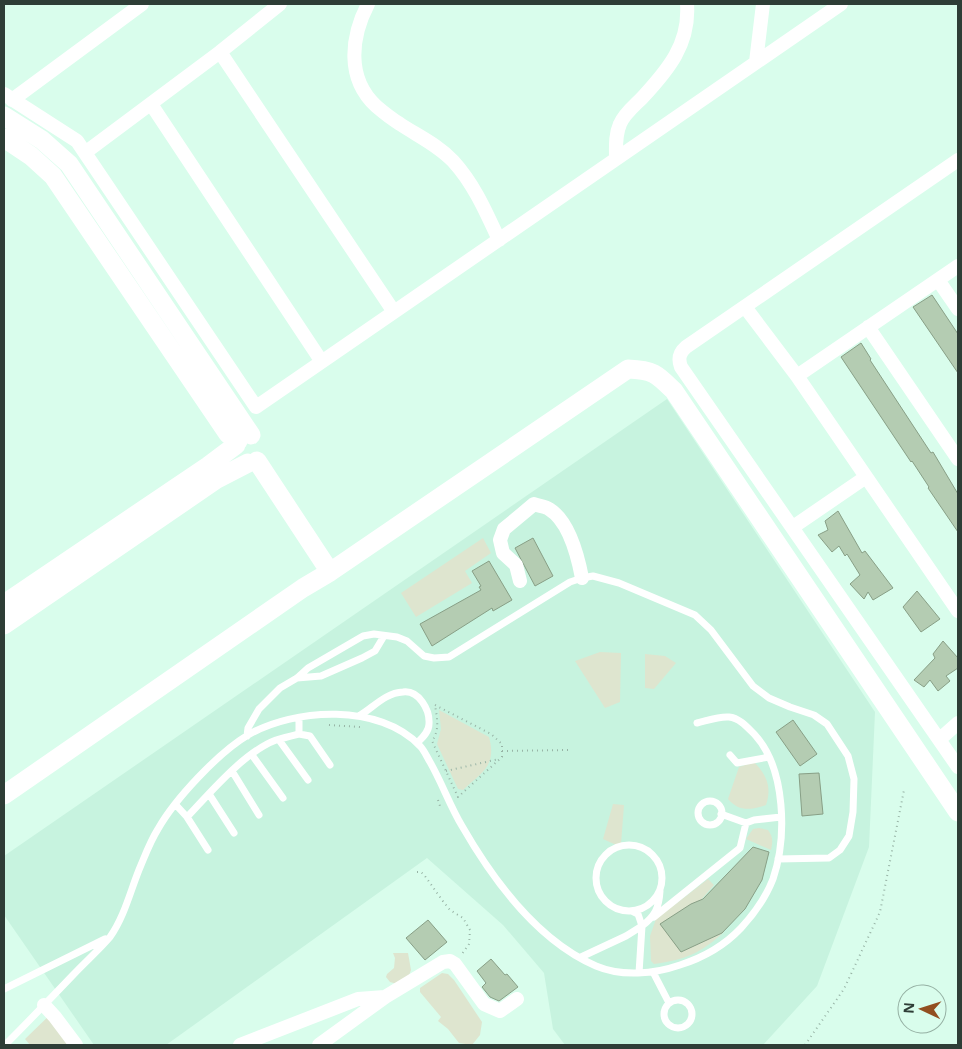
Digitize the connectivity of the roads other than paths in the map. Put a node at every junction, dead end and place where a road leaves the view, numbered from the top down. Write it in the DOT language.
graph roads {
  1 [pos="142,4"];
  2 [pos="280,4"];
  3 [pos="368,4"];
  4 [pos="687,4"];
  5 [pos="763,4"];
  6 [pos="841,4"];
  7 [pos="220,52"];
  8 [pos="756,62"];
  9 [pos="6,103"];
  10 [pos="151,104"];
  11 [pos="4,138"];
  12 [pos="86,152"];
  13 [pos="616,159"];
  14 [pos="958,160"];
  15 [pos="499,240"];
  16 [pos="958,266"];
  17 [pos="938,280"];
  18 [pos="390,306"];
  19 [pos="746,307"];
  20 [pos="958,308"];
  21 [pos="868,327"];
  22 [pos="318,356"];
  23 [pos="797,376"];
  24 [pos="241,440"];
  25 [pos="958,459"];
  26 [pos="252,462"];
  27 [pos="866,477"];
  28 [pos="793,526"];
  29 [pos="330,572"];
  30 [pos="582,578"];
  31 [pos="520,581"];
  32 [pos="4,604"];
  33 [pos="957,605"];
  34 [pos="4,625"];
  35 [pos="384,636"];
  36 [pos="297,678"];
  37 [pos="359,716"];
  38 [pos="299,718"];
  39 [pos="697,723"];
  40 [pos="958,723"];
  41 [pos="299,734"];
  42 [pos="247,736"];
  43 [pos="940,739"];
  44 [pos="279,740"];
  45 [pos="417,743"];
  46 [pos="252,755"];
  47 [pos="730,755"];
  48 [pos="768,757"];
  49 [pos="330,764"];
  50 [pos="958,767"];
  51 [pos="232,772"];
  52 [pos="308,780"];
  53 [pos="209,794"];
  54 [pos="4,795"];
  55 [pos="283,798"];
  56 [pos="176,806"];
  57 [pos="958,812"];
  58 [pos="721,814"];
  59 [pos="259,815"];
  60 [pos="187,817"];
  61 [pos="781,818"];
  62 [pos="746,823"];
  63 [pos="234,833"];
  64 [pos="208,850"];
  65 [pos="778,860"];
  66 [pos="660,888"];
  67 [pos="632,910"];
  68 [pos="654,917"];
  69 [pos="642,926"];
  70 [pos="110,936"];
  71 [pos="581,957"];
  72 [pos="653,972"];
  73 [pos="639,974"];
  74 [pos="4,989"];
  75 [pos="385,997"];
  76 [pos="518,999"];
  77 [pos="670,1003"];
  78 [pos="44,1005"];
  79 [pos="5,1045"];
  80 [pos="76,1045"];
  81 [pos="240,1045"];
  82 [pos="319,1045"];
  1 -- 9 [label="street"];
  2 -- 7 [label="street"];
  3 -- 15 [label="street"];
  4 -- 13 [label="street"];
  5 -- 8 [label="street"];
  6 -- 8 [label="street"];
  7 -- 10 [label="street"];
  7 -- 18 [label="street"];
  8 -- 13 [label="street"];
  9 -- 12 [label="street"];
  9 -- 24 [label="street"];
  10 -- 12 [label="street"];
  10 -- 22 [label="street"];
  11 -- 24 [label="street"];
  12 -- 15 [label="street"];
  13 -- 15 [label="street"];
  14 -- 19 [label="street"];
  16 -- 17 [label="street"];
  17 -- 20 [label="street"];
  17 -- 21 [label="street"];
  19 -- 23 [label="street"];
  19 -- 28 [label="street"];
  21 -- 23 [label="street"];
  21 -- 25 [label="street"];
  23 -- 27 [label="street"];
  24 -- 26 [label="street"];
  24 -- 32 [label="street"];
  26 -- 29 [label="street"];
  26 -- 34 [label="street"];
  27 -- 28 [label="street"];
  27 -- 33 [label="street"];
  28 -- 43 [label="street"];
  29 -- 54 [label="street"];
  29 -- 57 [label="street"];
  30 -- 31 [label="street"];
  30 -- 35 [label="lane"];
  30 -- 65 [label="lane"];
  35 -- 36 [label="lane"];
  35 -- 36 [label="lane"];
  36 -- 42 [label="lane"];
  37 -- 38 [label="lane"];
  37 -- 45 [label="lane"];
  37 -- 45 [label="lane"];
  38 -- 41 [label="lane"];
  38 -- 42 [label="lane"];
  39 -- 48 [label="lane"];
  40 -- 43 [label="street"];
  41 -- 44 [label="lane"];
  41 -- 49 [label="lane"];
  42 -- 56 [label="lane"];
  43 -- 50 [label="street"];
  44 -- 46 [label="lane"];
  44 -- 52 [label="lane"];
  45 -- 71 [label="lane"];
  46 -- 51 [label="lane"];
  46 -- 55 [label="lane"];
  47 -- 48 [label="lane"];
  48 -- 61 [label="lane"];
  51 -- 53 [label="lane"];
  51 -- 59 [label="lane"];
  53 -- 60 [label="lane"];
  53 -- 63 [label="lane"];
  56 -- 60 [label="lane"];
  56 -- 70 [label="lane"];
  58 -- 62 [label="lane"];
  60 -- 64 [label="lane"];
  61 -- 62 [label="lane"];
  61 -- 65 [label="lane"];
  62 -- 68 [label="lane"];
  65 -- 72 [label="lane"];
  66 -- 67 [label="lane"];
  66 -- 67 [label="lane"];
  66 -- 68 [label="lane"];
  67 -- 69 [label="lane"];
  68 -- 69 [label="lane"];
  69 -- 71 [label="lane"];
  69 -- 73 [label="lane"];
  70 -- 74 [label="lane"];
  70 -- 78 [label="lane"];
  71 -- 73 [label="lane"];
  72 -- 73 [label="lane"];
  72 -- 77 [label="lane"];
  75 -- 76 [label="street"];
  75 -- 81 [label="street"];
  75 -- 82 [label="street"];
  77 -- 77 [label="lane"];
  78 -- 79 [label="lane"];
  78 -- 80 [label="street"];
}
